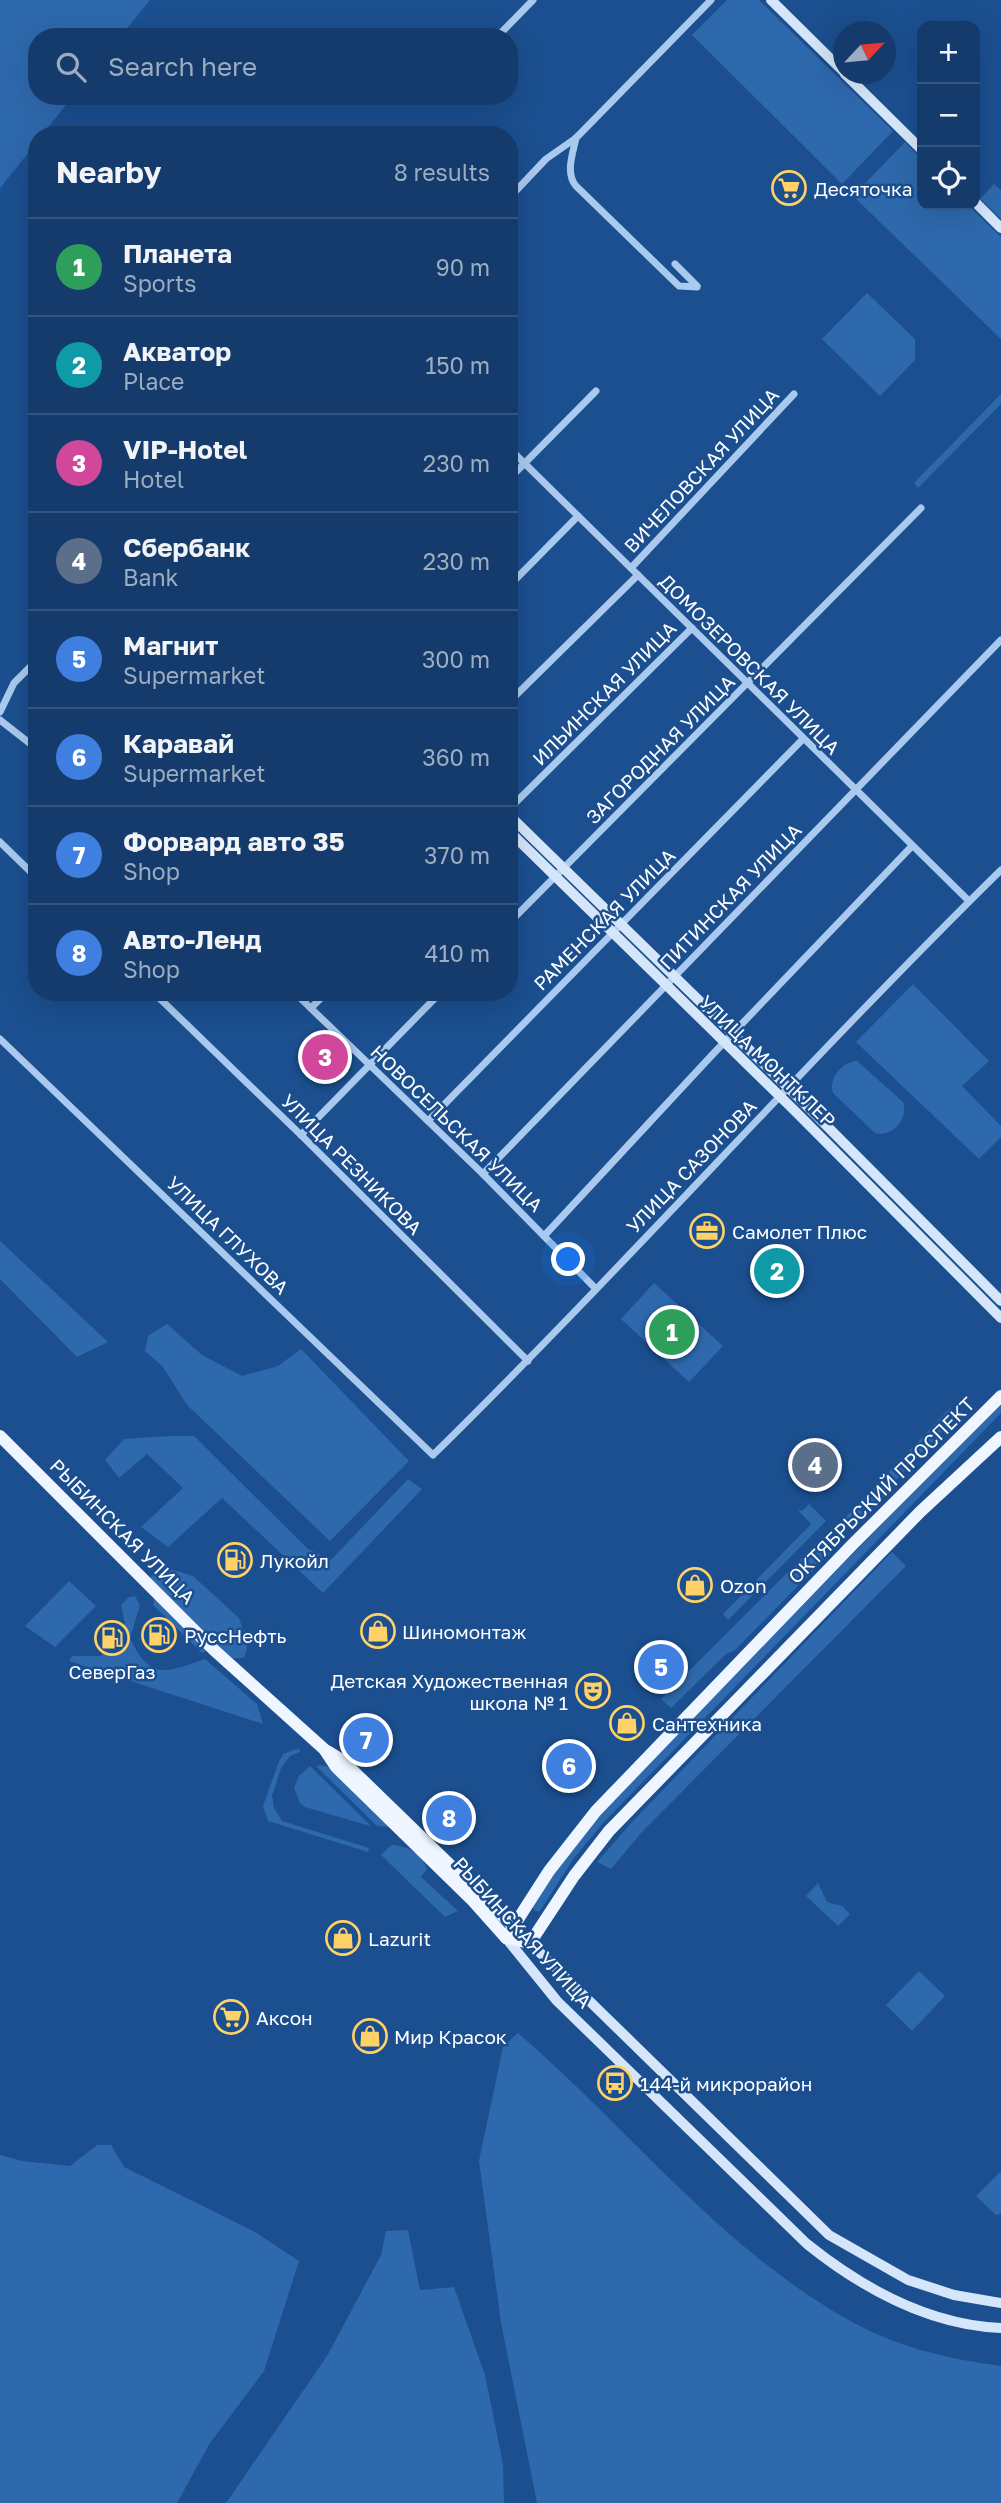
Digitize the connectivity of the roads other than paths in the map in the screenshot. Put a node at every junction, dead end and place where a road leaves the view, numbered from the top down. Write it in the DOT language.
graph roads {
  1 [pos="534,0"];
  2 [pos="711,0"];
  3 [pos="771,0"];
  4 [pos="507,28"];
  5 [pos="833,62"];
  6 [pos="855,84"];
  7 [pos="576,138"];
  8 [pos="919,147"];
  9 [pos="518,189"];
  10 [pos="980,207"];
  11 [pos="1001,228"];
  12 [pos="675,264"];
  13 [pos="596,391"];
  14 [pos="794,394"];
  15 [pos="518,456"];
  16 [pos="526,463"];
  17 [pos="518,471"];
  18 [pos="921,508"];
  19 [pos="578,516"];
  20 [pos="631,568"];
  21 [pos="638,575"];
  22 [pos="518,577"];
  23 [pos="692,628"];
  24 [pos="1001,640"];
  25 [pos="28,669"];
  26 [pos="748,683"];
  27 [pos="518,693"];
  28 [pos="0,712"];
  29 [pos="0,720"];
  30 [pos="803,740"];
  31 [pos="28,742"];
  32 [pos="855,789"];
  33 [pos="518,800"];
  34 [pos="518,825"];
  35 [pos="518,838"];
  36 [pos="0,842"];
  37 [pos="912,846"];
  38 [pos="28,869"];
  39 [pos="1001,870"];
  40 [pos="559,872"];
  41 [pos="969,901"];
  42 [pos="518,914"];
  43 [pos="621,924"];
  44 [pos="612,933"];
  45 [pos="675,977"];
  46 [pos="666,986"];
  47 [pos="162,1001"];
  48 [pos="304,1001"];
  49 [pos="318,1001"];
  50 [pos="432,1001"];
  51 [pos="311,1008"];
  52 [pos="728,1038"];
  53 [pos="0,1039"];
  54 [pos="370,1065"];
  55 [pos="789,1088"];
  56 [pos="780,1097"];
  57 [pos="428,1121"];
  58 [pos="301,1135"];
  59 [pos="483,1174"];
  60 [pos="544,1236"];
  61 [pos="596,1289"];
  62 [pos="1001,1301"];
  63 [pos="1001,1318"];
  64 [pos="528,1361"];
  65 [pos="1001,1396"];
  66 [pos="0,1436"];
  67 [pos="1001,1437"];
  68 [pos="433,1455"];
  69 [pos="324,1749"];
  70 [pos="513,1926"];
  71 [pos="506,1938"];
  72 [pos="530,1943"];
  73 [pos="1001,2303"];
  74 [pos="1001,2328"];
  1 -- 4 [label="street"];
  2 -- 7 [label="street"];
  3 -- 5 [label="street"];
  6 -- 8 [label="street"];
  7 -- 9 [label="street"];
  7 -- 12 [label="street"];
  10 -- 11 [label="street"];
  13 -- 16 [label="street"];
  14 -- 20 [label="street, ВИЧЕЛОВСКАЯ УЛИЦА"];
  15 -- 16 [label="street, ДОМОЗЕРОВСКАЯ УЛИЦА"];
  16 -- 17 [label="street"];
  16 -- 19 [label="street, ДОМОЗЕРОВСКАЯ УЛИЦА"];
  18 -- 26 [label="street, ЗАГОРОДНАЯ УЛИЦА"];
  19 -- 20 [label="street, ДОМОЗЕРОВСКАЯ УЛИЦА"];
  19 -- 22 [label="street"];
  20 -- 21 [label="street, ДОМОЗЕРОВСКАЯ УЛИЦА"];
  21 -- 23 [label="street, ДОМОЗЕРОВСКАЯ УЛИЦА"];
  21 -- 27 [label="street, ВИЧЕЛОВСКАЯ УЛИЦА"];
  23 -- 26 [label="street, ДОМОЗЕРОВСКАЯ УЛИЦА"];
  23 -- 33 [label="street, ИЛЬИНСКАЯ УЛИЦА"];
  24 -- 32 [label="street, ПИТИНСКАЯ УЛИЦА"];
  25 -- 28 [label="street"];
  26 -- 30 [label="street, ДОМОЗЕРОВСКАЯ УЛИЦА"];
  26 -- 40 [label="street, ЗАГОРОДНАЯ УЛИЦА"];
  29 -- 31 [label="street"];
  30 -- 32 [label="street, ДОМОЗЕРОВСКАЯ УЛИЦА"];
  30 -- 43 [label="street, РАМЕНСКАЯ УЛИЦА"];
  32 -- 37 [label="street, ДОМОЗЕРОВСКАЯ УЛИЦА"];
  32 -- 45 [label="street, ПИТИНСКАЯ УЛИЦА"];
  34 -- 40 [label="street, УЛИЦА МОНТКЛЕР"];
  35 -- 40 [label="street, УЛИЦА МОНТКЛЕР"];
  36 -- 38 [label="street"];
  37 -- 41 [label="street, ДОМОЗЕРОВСКАЯ УЛИЦА"];
  37 -- 52 [label="street"];
  39 -- 41 [label="street, УЛИЦА САЗОНОВА"];
  40 -- 42 [label="street, ЗАГОРОДНАЯ УЛИЦА"];
  40 -- 43 [label="street, УЛИЦА МОНТКЛЕР"];
  40 -- 44 [label="street, УЛИЦА МОНТКЛЕР"];
  41 -- 55 [label="street, УЛИЦА САЗОНОВА"];
  43 -- 44 [label="street, РАМЕНСКАЯ УЛИЦА"];
  43 -- 45 [label="street, УЛИЦА МОНТКЛЕР"];
  44 -- 46 [label="street, УЛИЦА МОНТКЛЕР"];
  44 -- 57 [label="street, РАМЕНСКАЯ УЛИЦА"];
  45 -- 46 [label="street, ПИТИНСКАЯ УЛИЦА"];
  45 -- 52 [label="street, УЛИЦА МОНТКЛЕР"];
  46 -- 52 [label="street, УЛИЦА МОНТКЛЕР"];
  46 -- 59 [label="street, ПИТИНСКАЯ УЛИЦА"];
  47 -- 58 [label="street, УЛИЦА РЕЗНИКОВА"];
  48 -- 51 [label="street, НОВОСЕЛЬСКАЯ УЛИЦА"];
  49 -- 51 [label="street"];
  50 -- 54 [label="street"];
  51 -- 54 [label="street, НОВОСЕЛЬСКАЯ УЛИЦА"];
  52 -- 55 [label="street, УЛИЦА МОНТКЛЕР"];
  52 -- 56 [label="street, УЛИЦА МОНТКЛЕР"];
  52 -- 60 [label="street"];
  53 -- 68 [label="street, УЛИЦА ГЛУХОВА"];
  54 -- 57 [label="street, НОВОСЕЛЬСКАЯ УЛИЦА"];
  54 -- 58 [label="street"];
  55 -- 56 [label="street, УЛИЦА САЗОНОВА"];
  55 -- 62 [label="street, УЛИЦА МОНТКЛЕР"];
  56 -- 61 [label="street, УЛИЦА САЗОНОВА"];
  56 -- 63 [label="street, УЛИЦА МОНТКЛЕР"];
  57 -- 59 [label="street, НОВОСЕЛЬСКАЯ УЛИЦА"];
  58 -- 64 [label="street, УЛИЦА РЕЗНИКОВА"];
  59 -- 60 [label="street, НОВОСЕЛЬСКАЯ УЛИЦА"];
  60 -- 61 [label="street, НОВОСЕЛЬСКАЯ УЛИЦА"];
  61 -- 64 [label="street, УЛИЦА САЗОНОВА"];
  64 -- 68 [label="street, УЛИЦА САЗОНОВА"];
  65 -- 70 [label="main road, ОКТЯБРЬСКИЙ ПРОСПЕКТ"];
  66 -- 69 [label="main road, РЫБИНСКАЯ УЛИЦА"];
  67 -- 72 [label="main road"];
  69 -- 70 [label="main road"];
  69 -- 71 [label="main road, РЫБИНСКАЯ УЛИЦА"];
  70 -- 71 [label="main road, ОКТЯБРЬСКИЙ ПРОСПЕКТ"];
  70 -- 72 [label="main road"];
  71 -- 72 [label="main road"];
  71 -- 74 [label="street, РЫБИНСКАЯ УЛИЦА"];
  72 -- 73 [label="street"];
}
